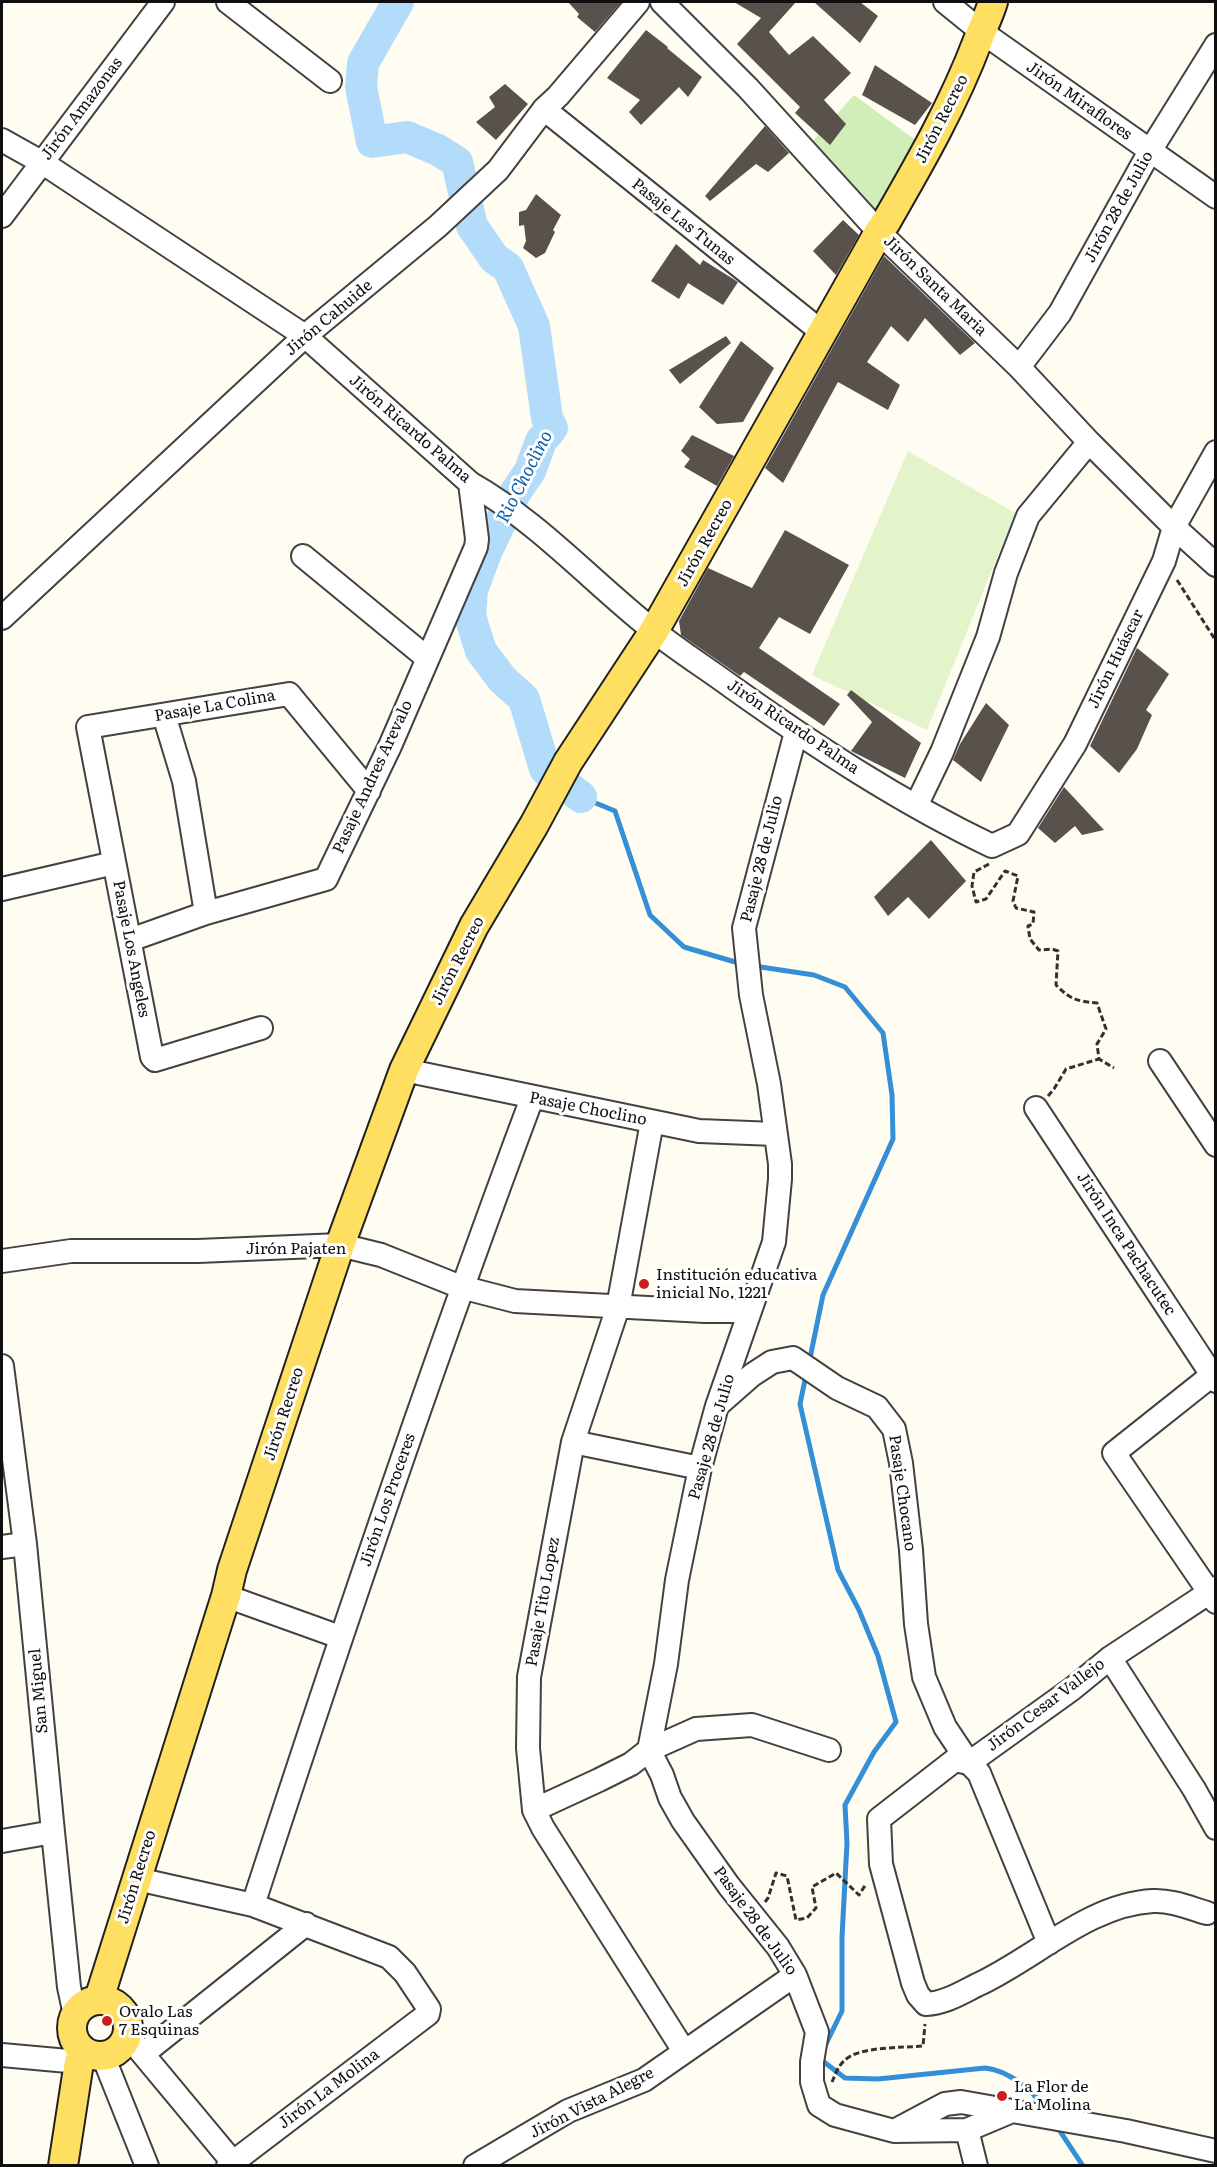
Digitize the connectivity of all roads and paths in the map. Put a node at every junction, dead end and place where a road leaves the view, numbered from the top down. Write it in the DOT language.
graph roads {
  1 [pos="163,2"];
  2 [pos="228,2"];
  3 [pos="638,2"];
  4 [pos="662,2"];
  5 [pos="945,2"];
  6 [pos="993,2"];
  7 [pos="982,32"];
  8 [pos="1215,45"];
  9 [pos="330,81"];
  10 [pos="544,109"];
  11 [pos="2,141"];
  12 [pos="1150,151"];
  13 [pos="43,163"];
  14 [pos="1215,197"];
  15 [pos="2,216"];
  16 [pos="879,232"];
  17 [pos="823,333"];
  18 [pos="305,336"];
  19 [pos="1019,367"];
  20 [pos="1089,442"];
  21 [pos="1215,452"];
  22 [pos="470,483"];
  23 [pos="1174,527"];
  24 [pos="303,556"];
  25 [pos="1164,561"];
  26 [pos="1215,565"];
  27 [pos="2,618"];
  28 [pos="654,631"];
  29 [pos="1215,641"];
  30 [pos="427,657"];
  31 [pos="164,715"];
  32 [pos="88,727"];
  33 [pos="796,732"];
  34 [pos="369,791"];
  35 [pos="916,806"];
  36 [pos="992,846"];
  37 [pos="114,863"];
  38 [pos="2,889"];
  39 [pos="206,913"];
  40 [pos="130,940"];
  41 [pos="261,1028"];
  42 [pos="1099,1059"];
  43 [pos="1160,1061"];
  44 [pos="1114,1068"];
  45 [pos="404,1070"];
  46 [pos="532,1098"];
  47 [pos="1036,1108"];
  48 [pos="652,1122"];
  49 [pos="775,1134"];
  50 [pos="1215,1145"];
  51 [pos="340,1245"];
  52 [pos="2,1261"];
  53 [pos="461,1287"];
  54 [pos="618,1307"];
  55 [pos="750,1311"];
  56 [pos="2,1366"];
  57 [pos="1214,1376"];
  58 [pos="717,1406"];
  59 [pos="573,1442"];
  60 [pos="700,1468"];
  61 [pos="26,1544"];
  62 [pos="2,1547"];
  63 [pos="1213,1594"];
  64 [pos="226,1596"];
  65 [pos="340,1637"];
  66 [pos="1110,1658"];
  67 [pos="649,1750"];
  68 [pos="829,1750"];
  69 [pos="969,1763"];
  70 [pos="534,1810"];
  71 [pos="1215,1828"];
  72 [pos="52,1832"];
  73 [pos="2,1841"];
  74 [pos="137,1879"];
  75 [pos="859,1895"];
  76 [pos="253,1905"];
  77 [pos="752,1913"];
  78 [pos="1207,1913"];
  79 [pos="306,1924"];
  80 [pos="1049,1943"];
  81 [pos="795,1975"];
  82 [pos="99,2000"];
  83 [pos="926,2004"];
  84 [pos="75,2015"];
  85 [pos="135,2045"];
  86 [pos="684,2051"];
  87 [pos="2,2055"];
  88 [pos="89,2056"];
  89 [pos="825,2096"];
  90 [pos="1012,2111"];
  91 [pos="967,2130"];
  92 [pos="894,2131"];
  93 [pos="1215,2151"];
  94 [pos="232,2164"];
  95 [pos="63,2166"];
  96 [pos="147,2166"];
  97 [pos="475,2166"];
  98 [pos="976,2166"];
  1 -- 13 [label="street, Jirón Amazonas"];
  2 -- 9 [label="street"];
  3 -- 10 [label="street, Jirón Cahuide"];
  4 -- 16 [label="street, Jirón Santa Maria"];
  5 -- 7 [label="street, Jirón Miraflores"];
  6 -- 7 [label="main road, Jirón Recreo"];
  7 -- 12 [label="street, Jirón Miraflores"];
  7 -- 16 [label="main road, Jirón Recreo"];
  8 -- 12 [label="street, Jirón 28 de Julio"];
  10 -- 17 [label="street, Pasaje Las Tunas"];
  10 -- 18 [label="street, Jirón Cahuide"];
  11 -- 13 [label="street, Jirón Ricardo Palma"];
  12 -- 14 [label="street, Jirón Miraflores"];
  12 -- 19 [label="street, Jirón 28 de Julio"];
  13 -- 15 [label="street, Jirón Amazonas"];
  13 -- 18 [label="street, Jirón Ricardo Palma"];
  16 -- 17 [label="main road, Jirón Recreo"];
  16 -- 19 [label="street, Jirón Santa Maria"];
  17 -- 28 [label="main road, Jirón Recreo"];
  18 -- 22 [label="street, Jirón Ricardo Palma"];
  18 -- 27 [label="street, Jirón Cahuide"];
  19 -- 20 [label="street, Jirón Santa Maria"];
  20 -- 23 [label="street, Jirón Santa Maria"];
  20 -- 35 [label="street"];
  21 -- 23 [label="street, Jirón Huáscar"];
  22 -- 28 [label="street, Jirón Ricardo Palma"];
  22 -- 30 [label="street, Pasaje Andres Arevalo"];
  23 -- 25 [label="street, Jirón Huáscar"];
  23 -- 26 [label="street, Jirón Santa Maria"];
  24 -- 30 [label="street"];
  25 -- 29 [label="path"];
  25 -- 36 [label="street, Jirón Huáscar"];
  28 -- 33 [label="street, Jirón Ricardo Palma"];
  28 -- 45 [label="main road, Jirón Recreo"];
  30 -- 34 [label="street, Pasaje Andres Arevalo"];
  31 -- 32 [label="street, Pasaje La Colina"];
  31 -- 34 [label="street, Pasaje La Colina"];
  31 -- 39 [label="street"];
  32 -- 37 [label="street, Pasaje Los Angeles"];
  33 -- 35 [label="street, Jirón Ricardo Palma"];
  33 -- 49 [label="street, Pasaje 28 de Julio"];
  34 -- 39 [label="street, Pasaje Andres Arevalo"];
  35 -- 36 [label="street, Jirón Ricardo Palma"];
  36 -- 42 [label="path"];
  37 -- 38 [label="street"];
  37 -- 40 [label="street, Pasaje Los Angeles"];
  39 -- 40 [label="street, Pasaje Andres Arevalo"];
  40 -- 41 [label="street, Pasaje Los Angeles"];
  42 -- 44 [label="path"];
  42 -- 47 [label="path"];
  43 -- 50 [label="street"];
  45 -- 46 [label="street, Pasaje Choclino"];
  45 -- 51 [label="main road, Jirón Recreo"];
  46 -- 48 [label="street, Pasaje Choclino"];
  46 -- 53 [label="street, Jirón Los Proceres"];
  47 -- 57 [label="street, Jirón Inca Pachacutec"];
  48 -- 49 [label="street, Pasaje Choclino"];
  48 -- 54 [label="street, Pasaje Tito Lopez"];
  49 -- 55 [label="street, Pasaje 28 de Julio"];
  51 -- 52 [label="street, Jirón Pajaten"];
  51 -- 53 [label="street, Jirón Pajaten"];
  51 -- 64 [label="main road, Jirón Recreo"];
  53 -- 54 [label="street, Jirón Pajaten"];
  53 -- 65 [label="street, Jirón Los Proceres"];
  54 -- 55 [label="street, Jirón Pajaten"];
  54 -- 59 [label="street, Pasaje Tito Lopez"];
  55 -- 58 [label="street, Pasaje 28 de Julio"];
  56 -- 61 [label="street, San Miguel"];
  57 -- 63 [label="street"];
  58 -- 60 [label="street, Pasaje 28 de Julio"];
  58 -- 69 [label="street, Pasaje Chocano"];
  59 -- 60 [label="street"];
  59 -- 70 [label="street, Pasaje Tito Lopez"];
  60 -- 67 [label="street, Pasaje 28 de Julio"];
  61 -- 62 [label="street"];
  61 -- 72 [label="street, San Miguel"];
  63 -- 66 [label="street, Jirón Cesar Vallejo"];
  64 -- 65 [label="street"];
  64 -- 74 [label="main road, Jirón Recreo"];
  65 -- 76 [label="street, Jirón Los Proceres"];
  66 -- 69 [label="street, Jirón Cesar Vallejo"];
  66 -- 71 [label="street"];
  67 -- 68 [label="street"];
  67 -- 70 [label="street"];
  67 -- 77 [label="street, Pasaje 28 de Julio"];
  69 -- 80 [label="street, Pasaje Chocano"];
  69 -- 83 [label="street, Jirón Cesar Vallejo"];
  70 -- 86 [label="street, Pasaje Tito Lopez"];
  72 -- 73 [label="street"];
  72 -- 84 [label="street, San Miguel"];
  74 -- 76 [label="street"];
  74 -- 82 [label="main road, Jirón Recreo"];
  75 -- 77 [label="path"];
  76 -- 79 [label="street"];
  77 -- 81 [label="street, Pasaje 28 de Julio"];
  78 -- 80 [label="street"];
  79 -- 85 [label="street"];
  79 -- 94 [label="street, Jirón La Molina"];
  80 -- 83 [label="street"];
  81 -- 86 [label="street, Jirón Vista Alegre"];
  81 -- 89 [label="street, Pasaje 28 de Julio"];
  82 -- 84 [label="main road"];
  82 -- 85 [label="main road"];
  83 -- 89 [label="path"];
  84 -- 88 [label="main road"];
  85 -- 88 [label="main road"];
  85 -- 94 [label="street"];
  86 -- 97 [label="street, Jirón Vista Alegre"];
  87 -- 88 [label="street"];
  88 -- 95 [label="main road"];
  88 -- 96 [label="street"];
  89 -- 92 [label="street"];
  90 -- 91 [label="street"];
  90 -- 92 [label="street"];
  90 -- 93 [label="street"];
  91 -- 92 [label="street"];
  91 -- 98 [label="street"];
}
